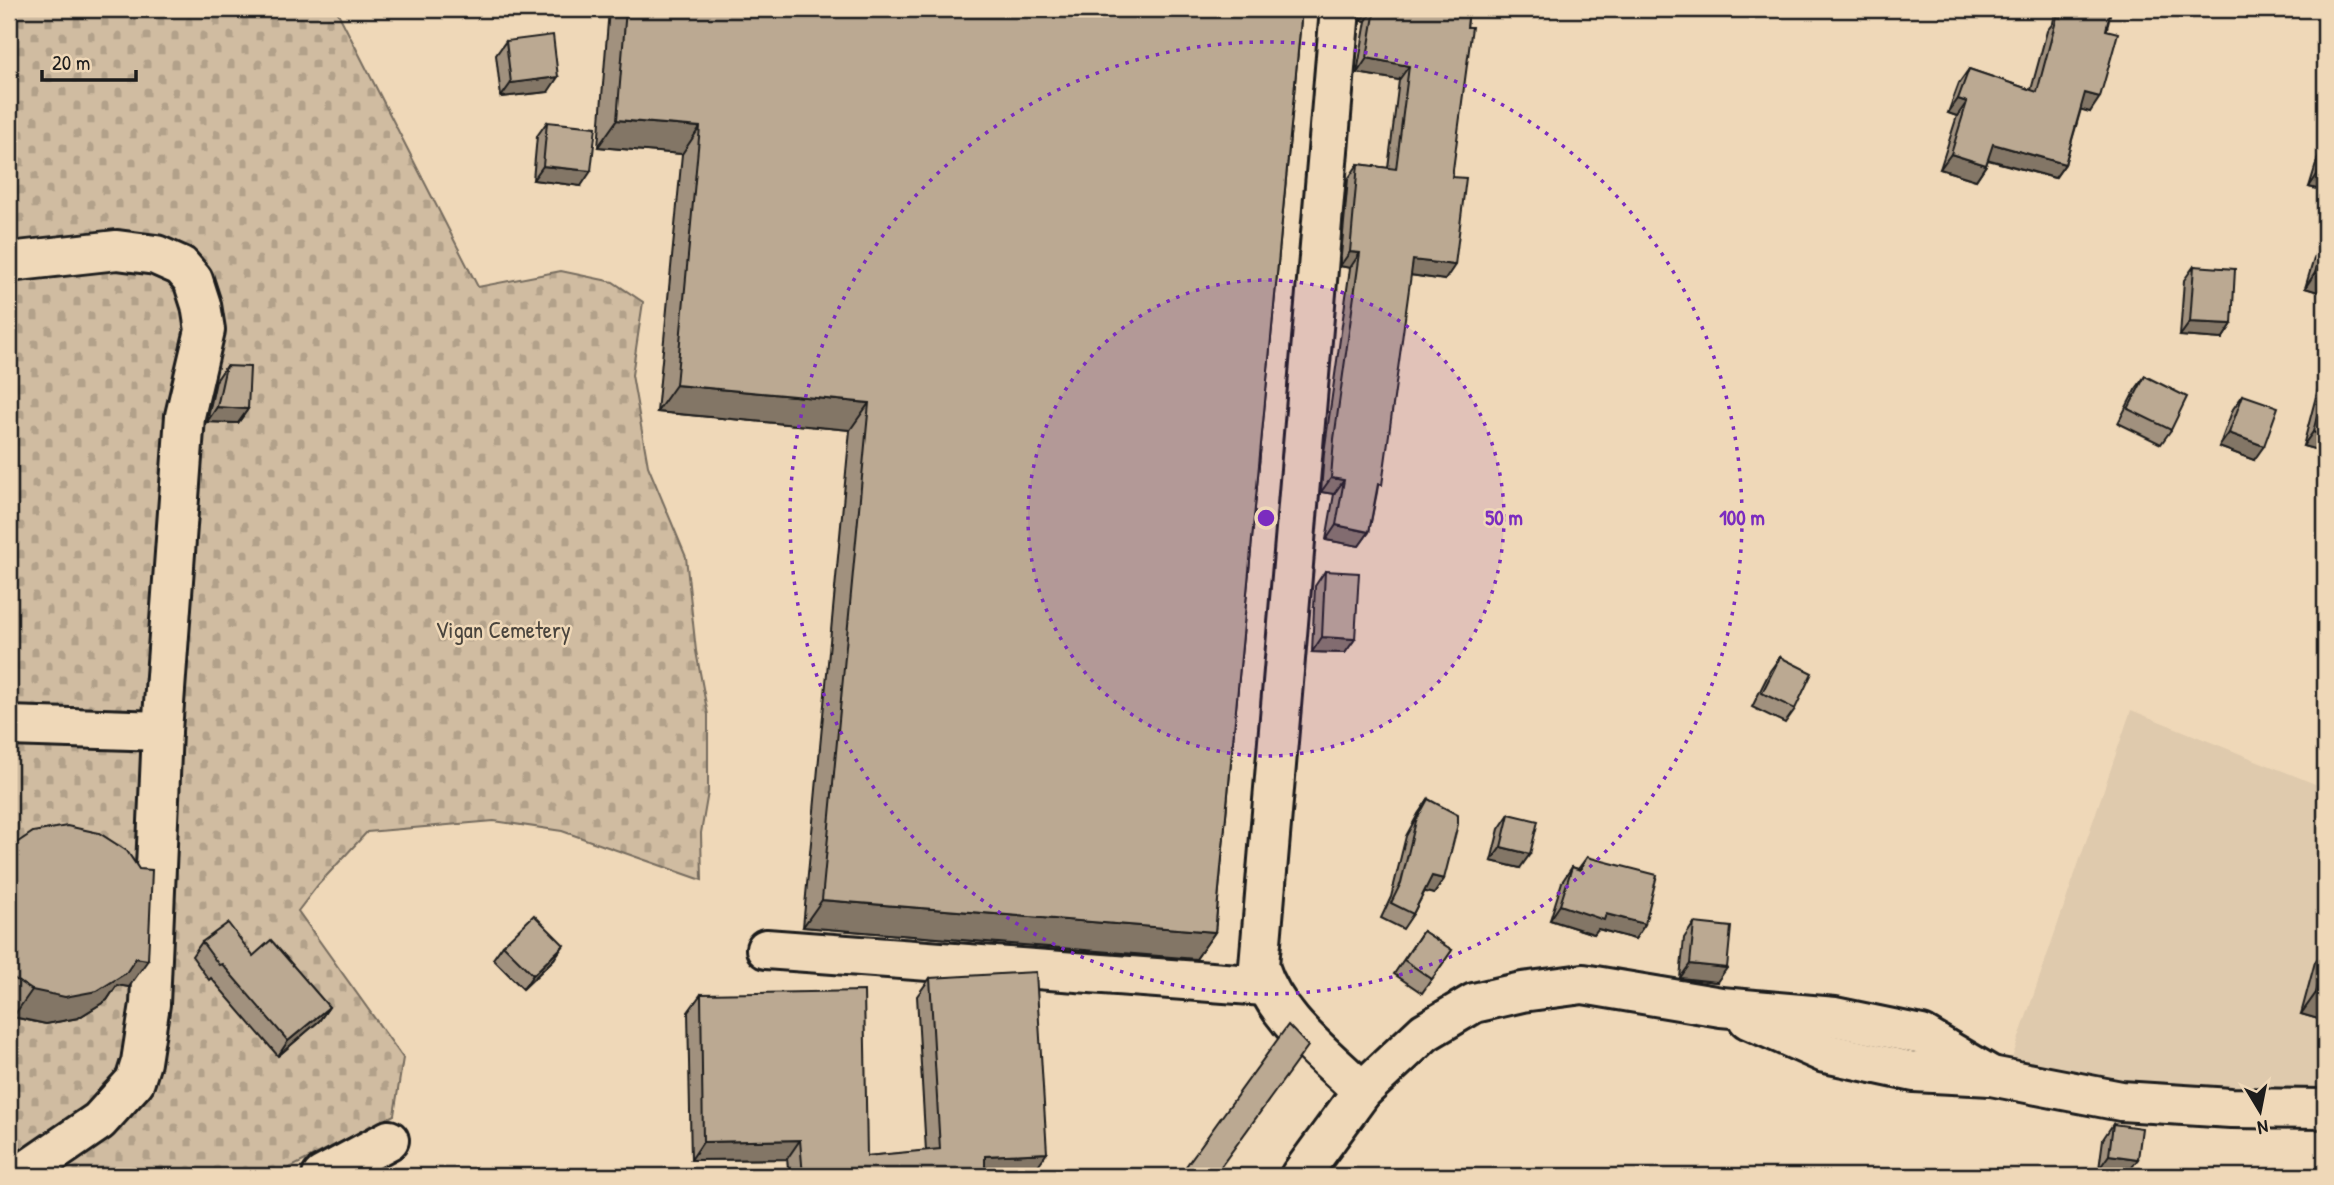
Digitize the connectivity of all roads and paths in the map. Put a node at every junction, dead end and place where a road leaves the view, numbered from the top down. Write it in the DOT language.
graph roads {
  1 [pos="1340,9"];
  2 [pos="9,262"];
  3 [pos="9,726"];
  4 [pos="162,731"];
  5 [pos="766,949"];
  6 [pos="1265,986"];
  7 [pos="1721,1007"];
  8 [pos="1991,1076"];
  9 [pos="1362,1091"];
  10 [pos="2325,1109"];
  11 [pos="388,1140"];
  12 [pos="19,1176"];
  13 [pos="322,1176"];
  14 [pos="1300,1176"];
  1 -- 6 [label="street"];
  2 -- 4 [label="street"];
  3 -- 4 [label="street"];
  4 -- 12 [label="street"];
  5 -- 6 [label="street"];
  6 -- 9 [label="street"];
  7 -- 8 [label="street"];
  7 -- 8 [label="street"];
  7 -- 9 [label="street"];
  8 -- 10 [label="street"];
  9 -- 14 [label="street"];
  11 -- 13 [label="street"];
}
